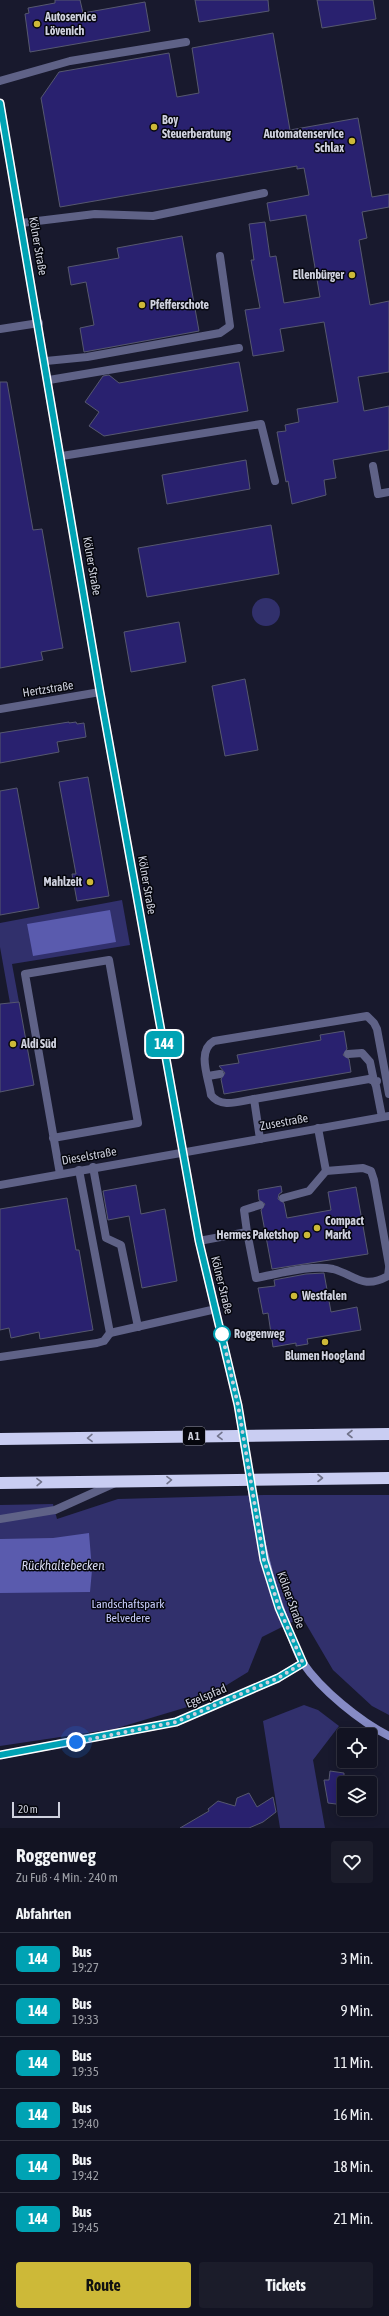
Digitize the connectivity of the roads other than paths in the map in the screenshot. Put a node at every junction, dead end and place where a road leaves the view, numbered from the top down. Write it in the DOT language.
graph roads {
  1 [pos="186,42"];
  2 [pos="0,81"];
  3 [pos="0,103"];
  4 [pos="264,193"];
  5 [pos="21,223"];
  6 [pos="220,256"];
  7 [pos="39,323"];
  8 [pos="0,329"];
  9 [pos="239,348"];
  10 [pos="46,362"];
  11 [pos="49,380"];
  12 [pos="62,456"];
  13 [pos="373,466"];
  14 [pos="276,481"];
  15 [pos="389,492"];
  16 [pos="100,692"];
  17 [pos="0,709"];
  18 [pos="348,1054"];
  19 [pos="220,1074"];
  20 [pos="208,1076"];
  21 [pos="388,1079"];
  22 [pos="374,1082"];
  23 [pos="389,1094"];
  24 [pos="254,1099"];
  25 [pos="385,1117"];
  26 [pos="318,1128"];
  27 [pos="53,1138"];
  28 [pos="260,1138"];
  29 [pos="183,1152"];
  30 [pos="93,1167"];
  31 [pos="79,1170"];
  32 [pos="326,1170"];
  33 [pos="60,1174"];
  34 [pos="0,1185"];
  35 [pos="283,1198"];
  36 [pos="260,1205"];
  37 [pos="247,1232"];
  38 [pos="199,1241"];
  39 [pos="389,1265"];
  40 [pos="389,1268"];
  41 [pos="216,1309"];
  42 [pos="138,1327"];
  43 [pos="110,1333"];
  44 [pos="0,1357"];
  45 [pos="389,1434"];
  46 [pos="0,1439"];
  47 [pos="389,1478"];
  48 [pos="120,1481"];
  49 [pos="0,1483"];
  50 [pos="0,1519"];
  51 [pos="303,1663"];
  52 [pos="389,1736"];
  53 [pos="0,1755"];
  1 -- 2 [label="street"];
  3 -- 5 [label="street, Kölner Straße"];
  4 -- 5 [label="street"];
  5 -- 7 [label="street, Kölner Straße"];
  6 -- 10 [label="street"];
  7 -- 8 [label="street"];
  7 -- 10 [label="street, Kölner Straße"];
  9 -- 11 [label="street"];
  10 -- 11 [label="street, Kölner Straße"];
  11 -- 12 [label="street, Kölner Straße"];
  12 -- 14 [label="street"];
  12 -- 16 [label="street, Kölner Straße"];
  13 -- 15 [label="street"];
  16 -- 17 [label="street, Hertzstraße"];
  16 -- 29 [label="street, Kölner Straße"];
  18 -- 22 [label="street"];
  19 -- 20 [label="street"];
  20 -- 21 [label="street"];
  20 -- 24 [label="street"];
  21 -- 22 [label="street"];
  21 -- 23 [label="street"];
  22 -- 24 [label="street"];
  22 -- 25 [label="street"];
  24 -- 28 [label="street"];
  25 -- 26 [label="street, Zusestraße"];
  26 -- 28 [label="street, Zusestraße"];
  26 -- 32 [label="street"];
  27 -- 27 [label="street"];
  27 -- 33 [label="street"];
  28 -- 29 [label="street, Zusestraße"];
  29 -- 30 [label="street, Dieselstraße"];
  29 -- 38 [label="street, Kölner Straße"];
  30 -- 31 [label="street, Dieselstraße"];
  30 -- 42 [label="street"];
  31 -- 33 [label="street, Dieselstraße"];
  31 -- 43 [label="street"];
  32 -- 35 [label="street"];
  32 -- 39 [label="street"];
  33 -- 34 [label="street, Dieselstraße"];
  36 -- 37 [label="street"];
  37 -- 38 [label="street"];
  37 -- 40 [label="street"];
  38 -- 41 [label="street, Kölner Straße"];
  41 -- 42 [label="street"];
  41 -- 51 [label="street, Kölner Straße, bridge"];
  42 -- 43 [label="street"];
  43 -- 44 [label="street"];
  45 -- 46 [label="highway, A 1, one-way"];
  48 -- 47 [label="highway, one-way"];
  49 -- 48 [label="highway, one-way"];
  48 -- 50 [label="street"];
  51 -- 52 [label="street"];
  51 -- 53 [label="street, Egelspfad"];
}
